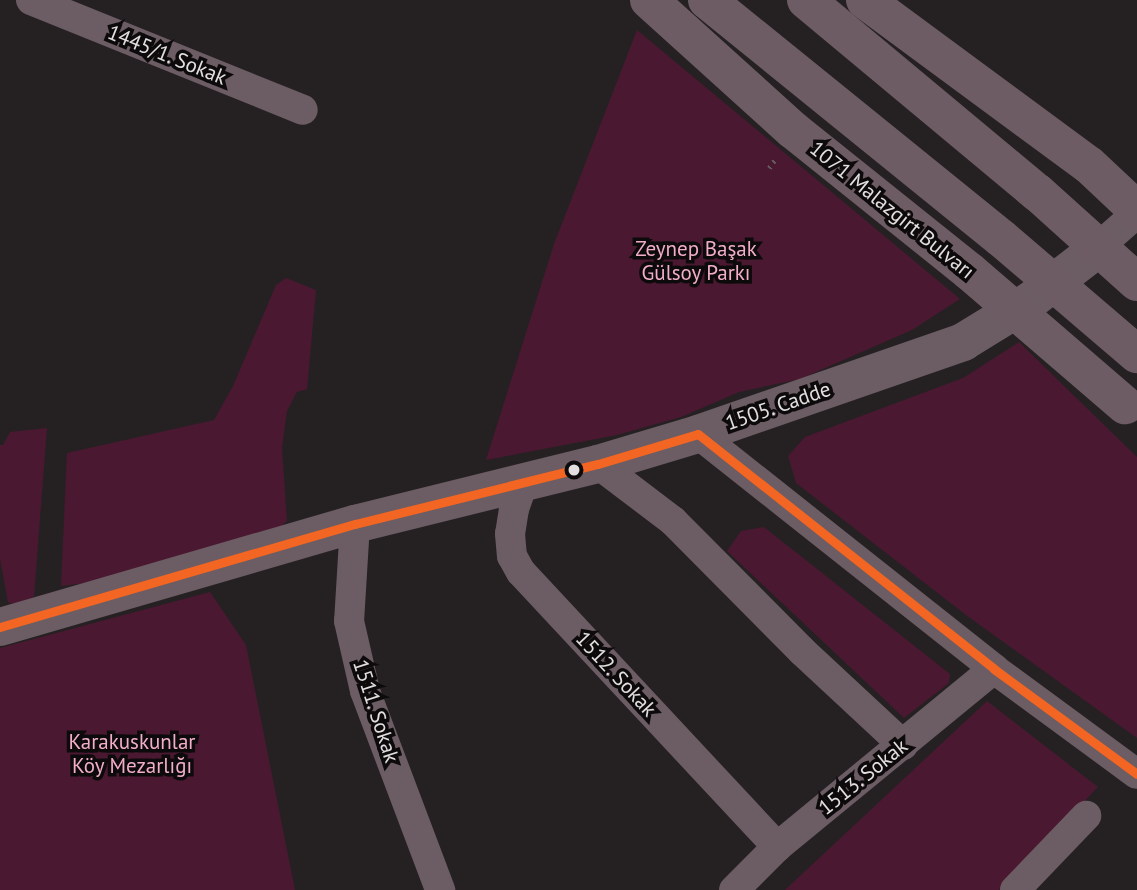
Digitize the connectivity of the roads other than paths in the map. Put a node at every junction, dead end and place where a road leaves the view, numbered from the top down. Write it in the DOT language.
graph roads {
  1 [pos="31,0"];
  2 [pos="649,0"];
  3 [pos="707,0"];
  4 [pos="806,0"];
  5 [pos="865,0"];
  6 [pos="303,110"];
  7 [pos="1137,211"];
  8 [pos="1087,257"];
  9 [pos="1137,282"];
  10 [pos="1137,354"];
  11 [pos="1131,411"];
  12 [pos="698,434"];
  13 [pos="598,464"];
  14 [pos="524,480"];
  15 [pos="355,524"];
  16 [pos="0,627"];
  17 [pos="995,668"];
  18 [pos="902,745"];
  19 [pos="1137,774"];
  20 [pos="1086,816"];
  21 [pos="778,847"];
  22 [pos="440,890"];
  23 [pos="734,890"];
  24 [pos="1016,890"];
  1 -- 6 [label="street, 1445/1. Sokak"];
  2 -- 11 [label="main road, 1071 Malazgirt Bulvarı, bridge"];
  3 -- 10 [label="main road, bridge"];
  4 -- 9 [label="main road, bridge"];
  5 -- 7 [label="main road"];
  7 -- 8 [label="street"];
  8 -- 12 [label="street, 1505. Cadde"];
  12 -- 13 [label="street, 1505. Cadde"];
  12 -- 17 [label="street"];
  13 -- 14 [label="street, 1505. Cadde"];
  13 -- 18 [label="street"];
  14 -- 15 [label="street, 1505. Cadde"];
  14 -- 21 [label="street, 1512. Sokak"];
  15 -- 16 [label="street, 1505. Cadde"];
  15 -- 22 [label="street, 1511. Sokak"];
  17 -- 18 [label="street, 1513. Sokak"];
  17 -- 19 [label="street"];
  18 -- 21 [label="street, 1513. Sokak"];
  20 -- 24 [label="street"];
  21 -- 23 [label="street, 1513. Sokak"];
}
